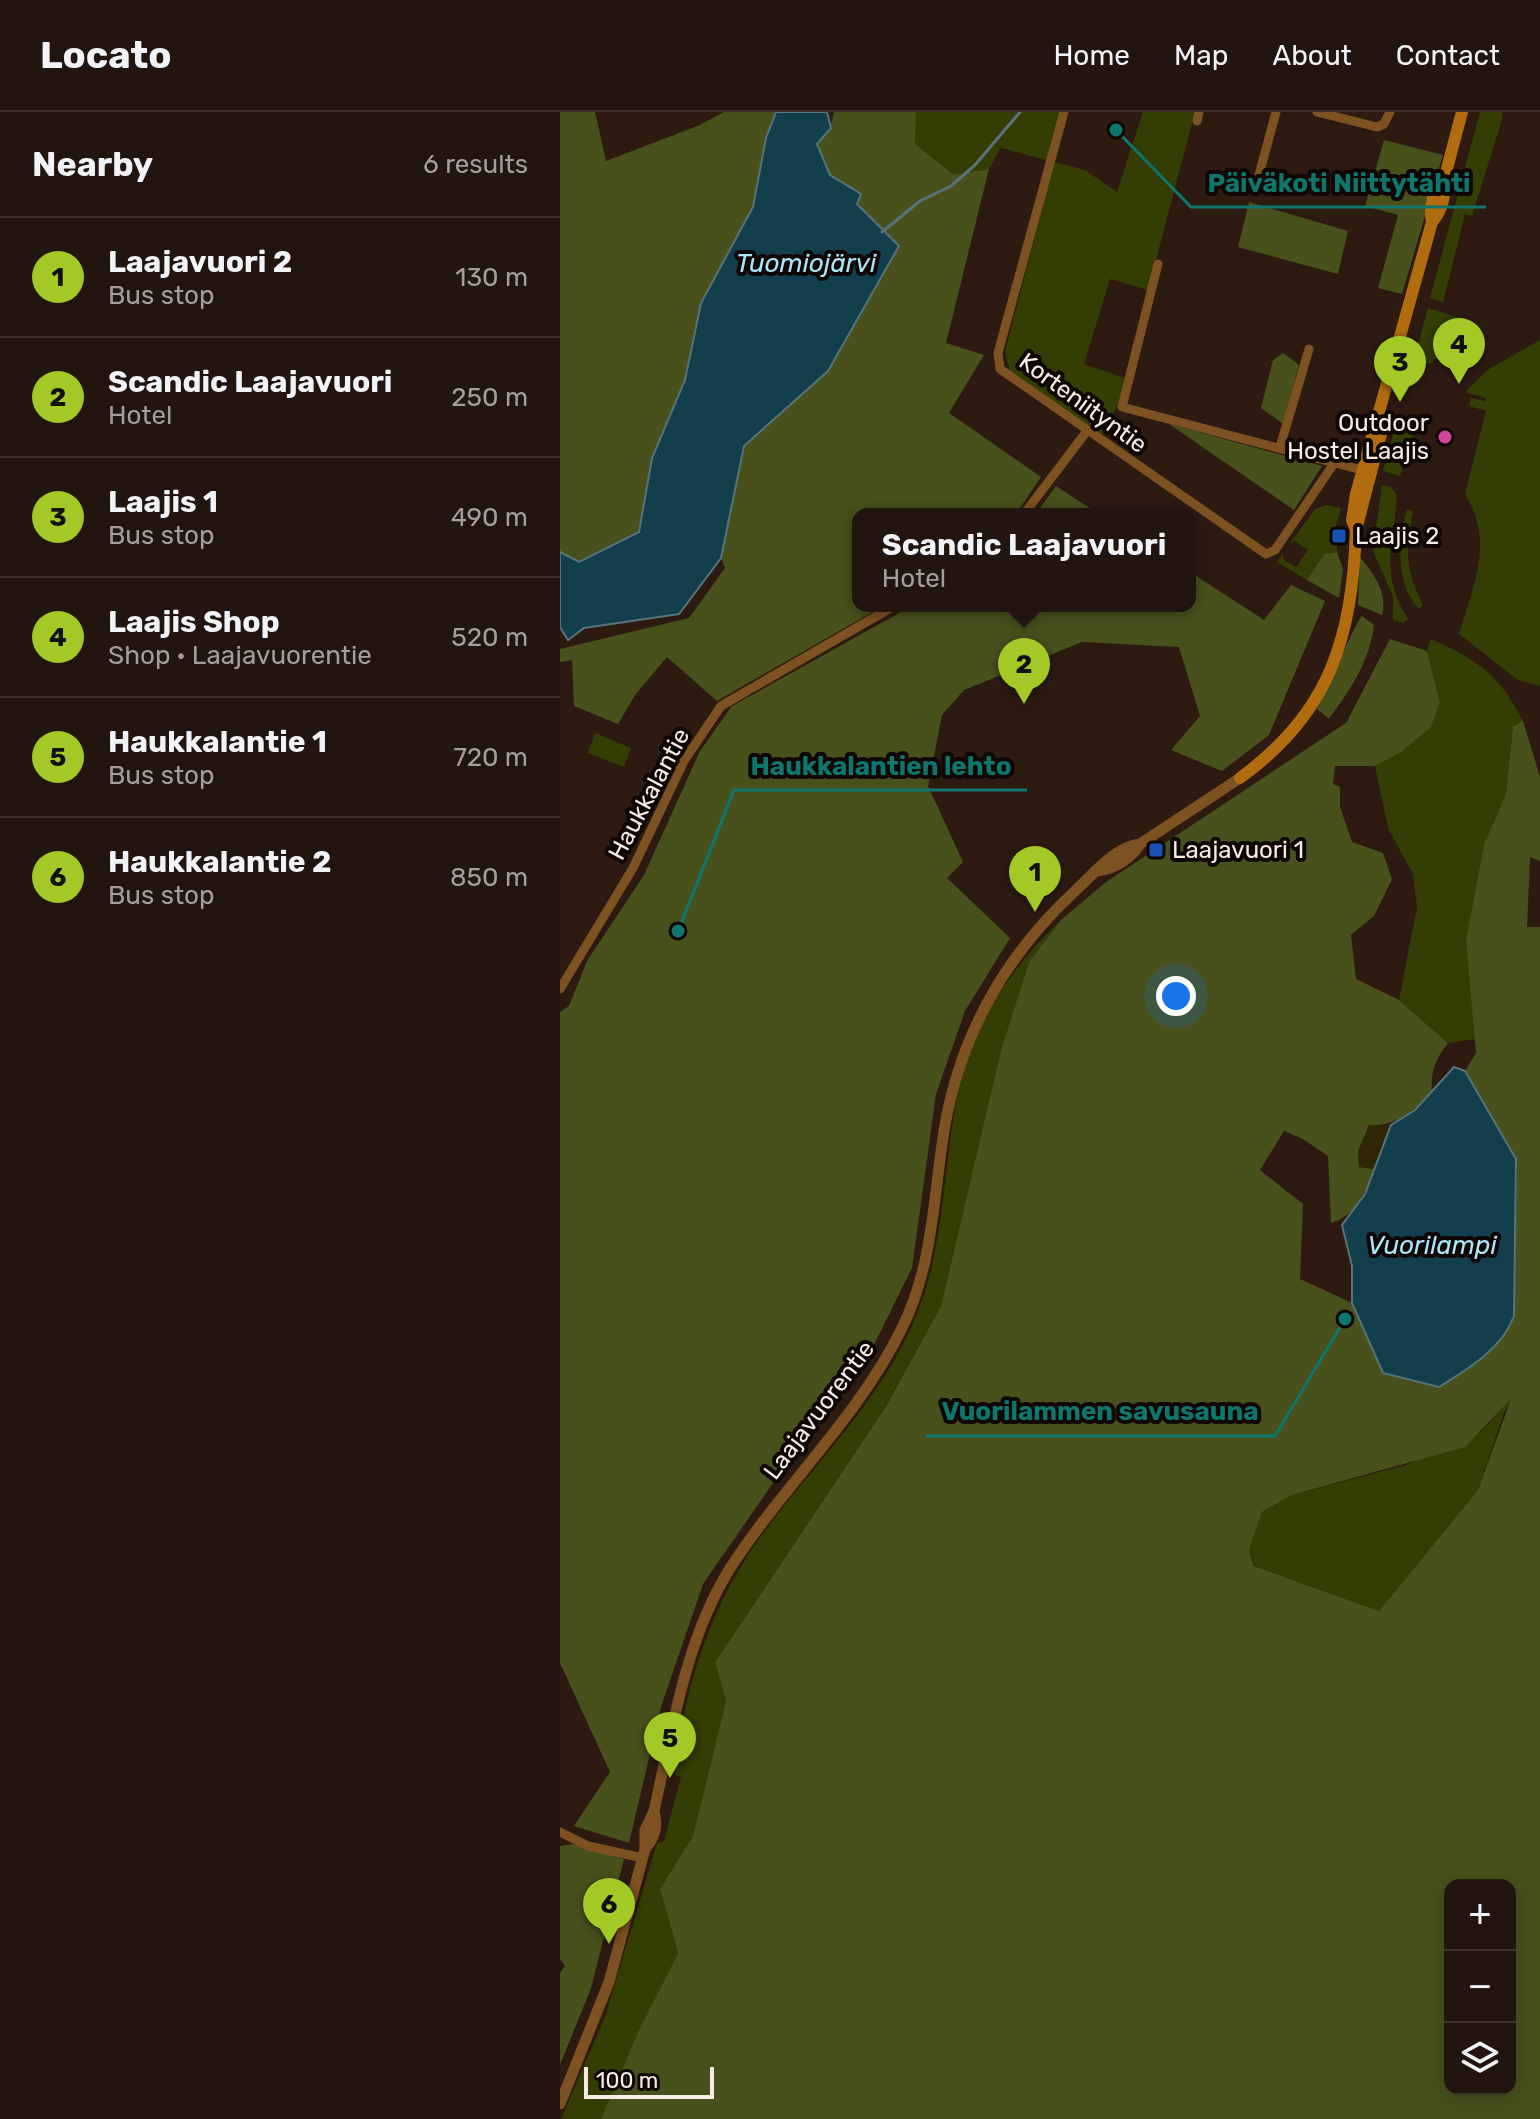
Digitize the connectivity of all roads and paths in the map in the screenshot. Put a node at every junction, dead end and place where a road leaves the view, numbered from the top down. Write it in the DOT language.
graph roads {
  1 [pos="1064,112"];
  2 [pos="1276,112"];
  3 [pos="1317,112"];
  4 [pos="1390,112"];
  5 [pos="1462,112"];
  6 [pos="1259,175"];
  7 [pos="1158,264"];
  8 [pos="1309,349"];
  9 [pos="1379,420"];
  10 [pos="1087,431"];
  11 [pos="1280,447"];
  12 [pos="1335,462"];
  13 [pos="1362,470"];
  14 [pos="1029,508"];
  15 [pos="1356,530"];
  16 [pos="884,612"];
  17 [pos="1240,778"];
  18 [pos="560,989"];
  19 [pos="560,1832"];
  20 [pos="644,1853"];
  21 [pos="560,2104"];
  1 -- 10 [label="street, Korteniityntie"];
  2 -- 6 [label="street"];
  3 -- 4 [label="street"];
  5 -- 9 [label="main road, Laajavuorentie"];
  7 -- 11 [label="street"];
  8 -- 11 [label="street"];
  9 -- 13 [label="main road, Laajavuorentie"];
  9 -- 15 [label="main road, Laajavuorentie"];
  10 -- 12 [label="street, Korteniityntie"];
  10 -- 14 [label="street"];
  11 -- 12 [label="street"];
  12 -- 13 [label="street"];
  13 -- 15 [label="main road, Laajavuorentie"];
  15 -- 17 [label="main road, Laajavuorentie"];
  16 -- 18 [label="street, Haukkalantie"];
  17 -- 20 [label="street, Laajavuorentie"];
  19 -- 20 [label="street"];
  20 -- 21 [label="street, Laajavuorentie"];
}
